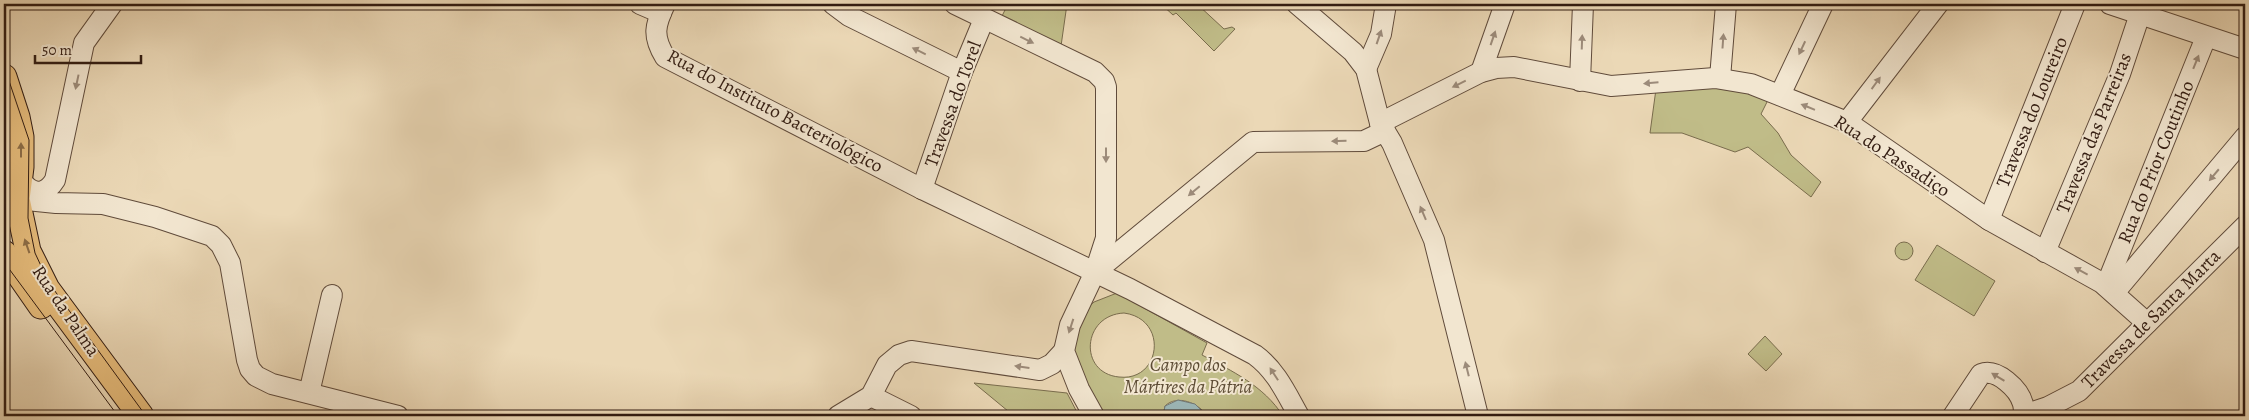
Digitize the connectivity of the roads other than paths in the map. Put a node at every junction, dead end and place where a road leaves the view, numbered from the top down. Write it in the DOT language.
graph roads {
  1 [pos="640,4"];
  2 [pos="954,4"];
  3 [pos="1297,4"];
  4 [pos="1386,4"];
  5 [pos="1505,4"];
  6 [pos="1583,4"];
  7 [pos="1726,4"];
  8 [pos="1822,4"];
  9 [pos="1938,4"];
  10 [pos="2075,4"];
  11 [pos="2110,4"];
  12 [pos="111,5"];
  13 [pos="835,6"];
  14 [pos="663,9"];
  15 [pos="2140,14"];
  16 [pos="984,19"];
  17 [pos="2206,37"];
  18 [pos="2245,49"];
  19 [pos="1366,69"];
  20 [pos="962,72"];
  21 [pos="1481,72"];
  22 [pos="4,77"];
  23 [pos="1720,78"];
  24 [pos="1580,81"];
  25 [pos="1780,95"];
  26 [pos="1847,122"];
  27 [pos="1383,127"];
  28 [pos="2245,137"];
  29 [pos="922,189"];
  30 [pos="13,194"];
  31 [pos="1989,220"];
  32 [pos="2245,226"];
  33 [pos="2046,252"];
  34 [pos="4,253"];
  35 [pos="1095,272"];
  36 [pos="1130,289"];
  37 [pos="2110,290"];
  38 [pos="332,295"];
  39 [pos="1081,303"];
  40 [pos="2146,323"];
  41 [pos="1064,351"];
  42 [pos="309,393"];
  43 [pos="871,396"];
  44 [pos="122,416"];
  45 [pos="141,416"];
  46 [pos="398,416"];
  47 [pos="838,416"];
  48 [pos="910,416"];
  49 [pos="1094,416"];
  50 [pos="1299,416"];
  51 [pos="1478,416"];
  52 [pos="1953,416"];
  53 [pos="2024,416"];
  1 -- 14 [label="street"];
  2 -- 16 [label="street"];
  3 -- 19 [label="street"];
  19 -- 4 [label="street, one-way"];
  21 -- 5 [label="street, one-way"];
  24 -- 6 [label="street, one-way"];
  23 -- 7 [label="street, one-way"];
  8 -- 25 [label="street, one-way"];
  26 -- 9 [label="street, one-way"];
  10 -- 31 [label="street, Travessa do Loureiro"];
  11 -- 15 [label="street"];
  12 -- 30 [label="street, one-way"];
  20 -- 13 [label="street, one-way"];
  14 -- 29 [label="street, Rua do Instituto Bacteriológico"];
  15 -- 17 [label="street"];
  15 -- 33 [label="street, Travessa das Parreiras"];
  16 -- 20 [label="street, Travessa do Torel"];
  16 -- 35 [label="street, one-way"];
  17 -- 18 [label="street"];
  37 -- 17 [label="street, Rua do Prior Coutinho, one-way"];
  19 -- 27 [label="street"];
  20 -- 29 [label="street, Travessa do Torel"];
  21 -- 24 [label="street, Rua do Passadiço"];
  21 -- 27 [label="street, Rua do Passadiço, one-way"];
  30 -- 22 [label="main road, Rua da Palma, one-way"];
  23 -- 24 [label="street, Rua do Passadiço, one-way"];
  23 -- 25 [label="street, Rua do Passadiço"];
  26 -- 25 [label="street, Rua do Passadiço, one-way"];
  26 -- 31 [label="street, Rua do Passadiço"];
  27 -- 35 [label="street, Rua do Passadiço, one-way"];
  51 -- 27 [label="street, one-way"];
  28 -- 37 [label="street, one-way"];
  29 -- 35 [label="street"];
  30 -- 42 [label="street"];
  45 -- 30 [label="main road, Rua da Palma, one-way"];
  31 -- 33 [label="street, Rua do Passadiço"];
  32 -- 40 [label="street, Travessa de Santa Marta"];
  37 -- 33 [label="street, Rua do Passadiço, one-way"];
  34 -- 44 [label="main road, Rua da Palma"];
  35 -- 36 [label="street"];
  35 -- 39 [label="street"];
  36 -- 39 [label="street"];
  50 -- 36 [label="street, one-way"];
  37 -- 40 [label="street, Rua do Passadiço"];
  38 -- 42 [label="street"];
  39 -- 41 [label="street, one-way"];
  40 -- 53 [label="street, Travessa de Santa Marta"];
  41 -- 43 [label="street, one-way"];
  41 -- 49 [label="street"];
  42 -- 46 [label="street"];
  43 -- 47 [label="street"];
  43 -- 48 [label="street"];
  53 -- 52 [label="street, one-way"];
}
